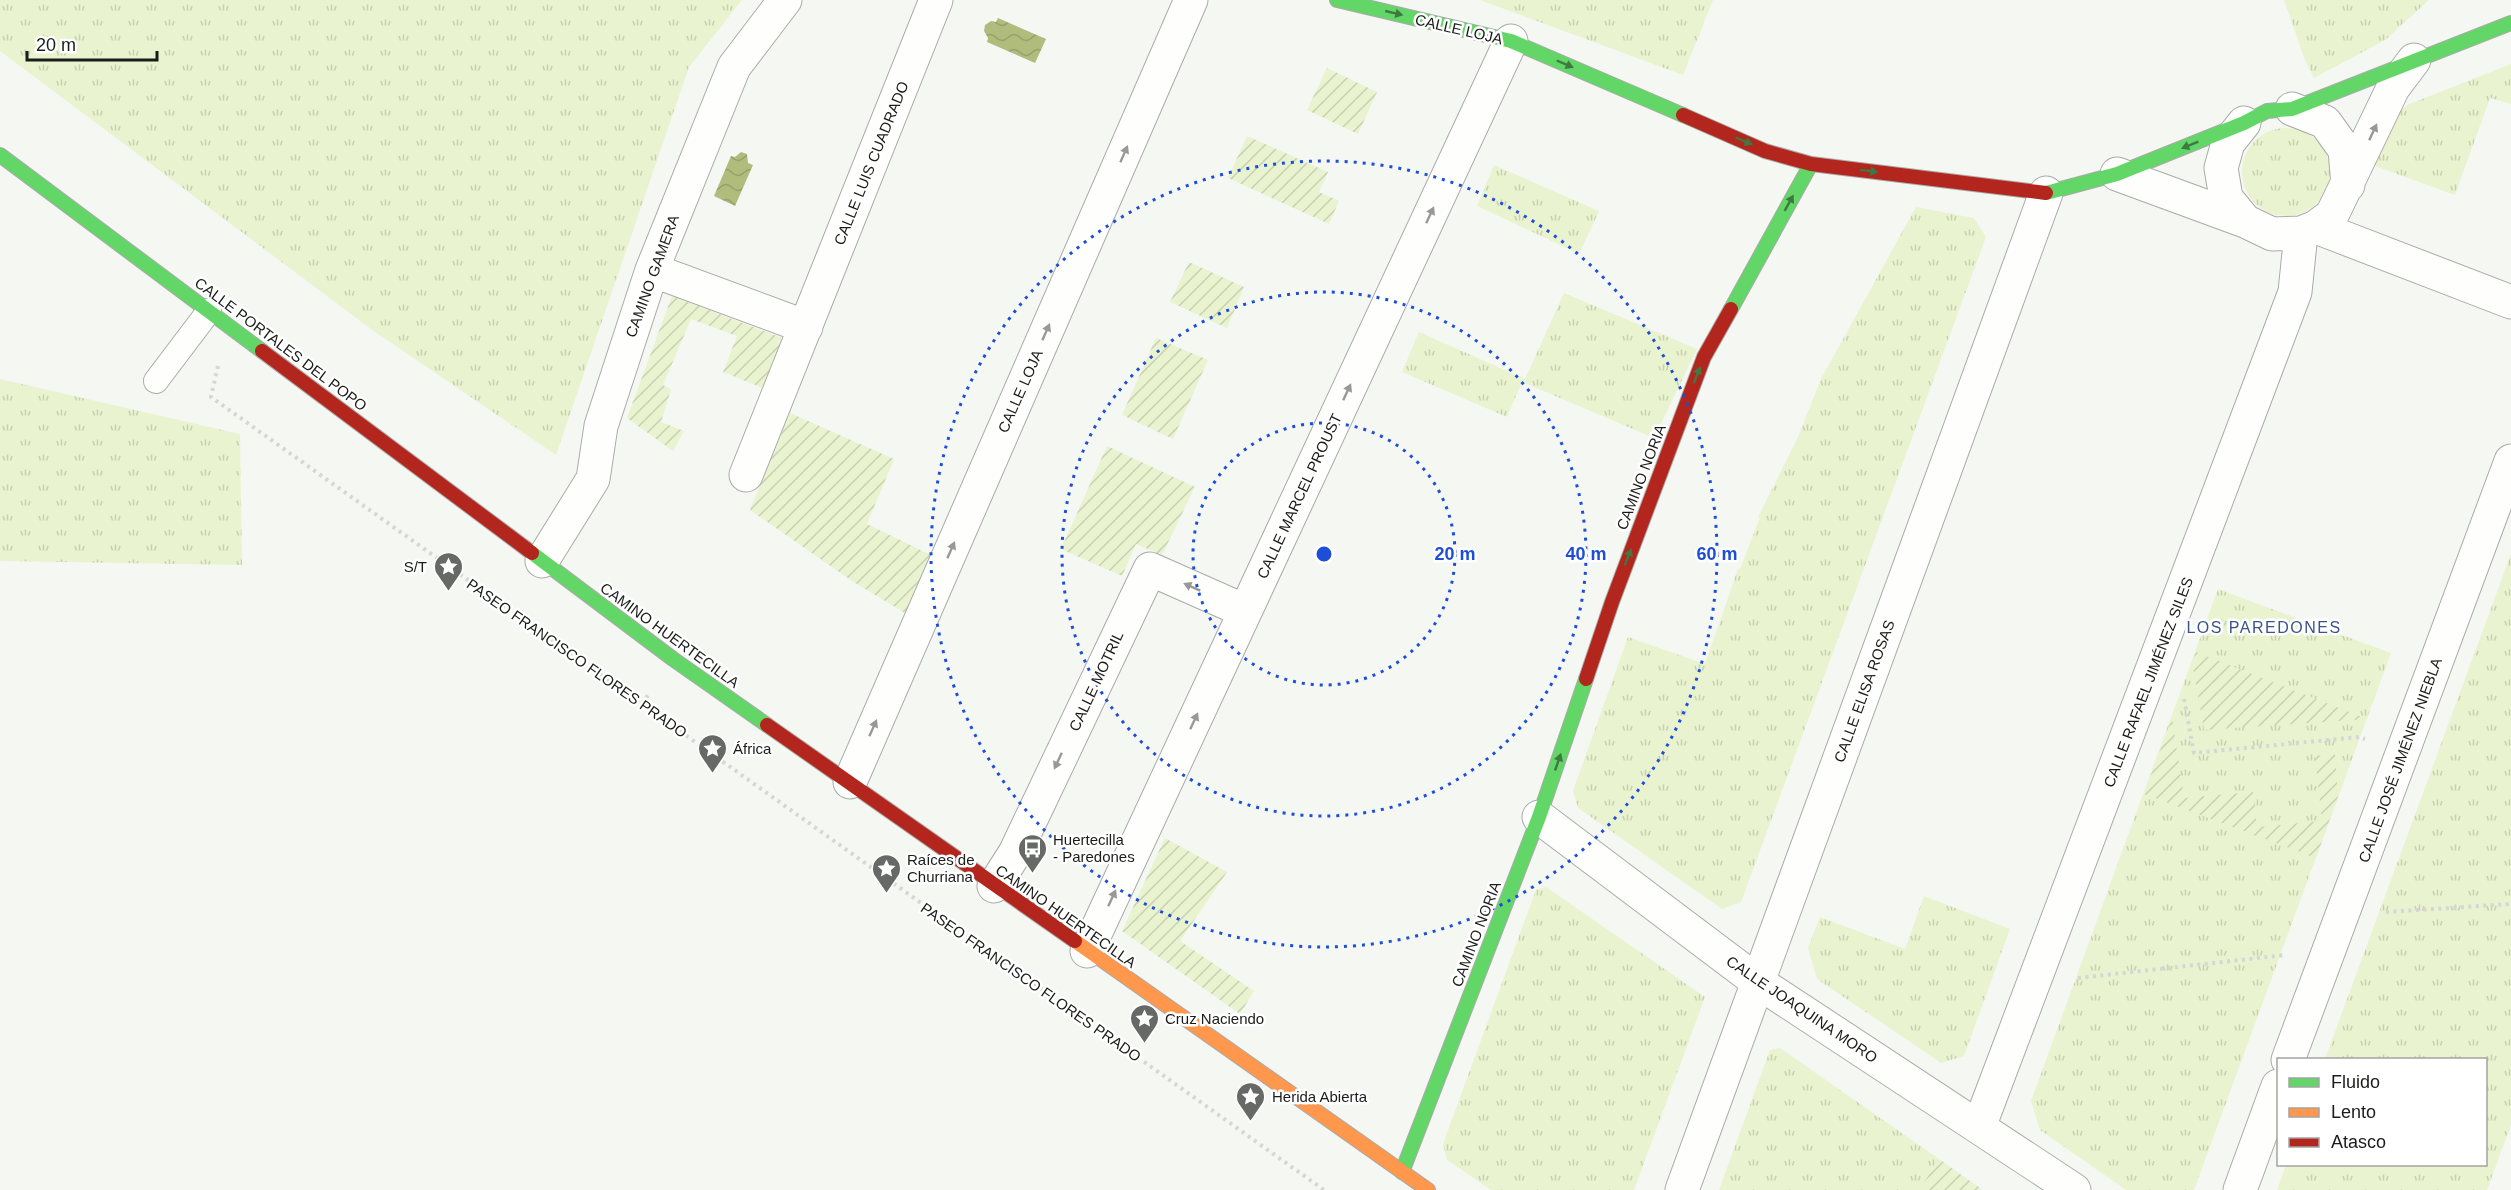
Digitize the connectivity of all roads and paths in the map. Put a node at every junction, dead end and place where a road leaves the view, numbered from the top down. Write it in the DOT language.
graph roads {
  1 [pos="784,0"];
  2 [pos="936,0"];
  3 [pos="1191,0"];
  4 [pos="1337,0"];
  5 [pos="2511,23"];
  6 [pos="1511,41"];
  7 [pos="2414,60"];
  8 [pos="2292,109"];
  9 [pos="2244,123"];
  10 [pos="0,155"];
  11 [pos="1811,164"];
  12 [pos="2117,174"];
  13 [pos="2348,185"];
  14 [pos="2046,193"];
  15 [pos="2245,221"];
  16 [pos="2309,230"];
  17 [pos="652,270"];
  18 [pos="2511,302"];
  19 [pos="209,311"];
  20 [pos="806,327"];
  21 [pos="156,381"];
  22 [pos="211,397"];
  23 [pos="2511,461"];
  24 [pos="746,475"];
  25 [pos="542,561"];
  26 [pos="1245,611"];
  27 [pos="2150,675"];
  28 [pos="2402,753"];
  29 [pos="850,782"];
  30 [pos="1539,817"];
  31 [pos="994,886"];
  32 [pos="2348,899"];
  33 [pos="2511,904"];
  34 [pos="1087,951"];
  35 [pos="2040,966"];
  36 [pos="2322,969"];
  37 [pos="1758,982"];
  38 [pos="2288,1058"];
  39 [pos="2277,1089"];
  40 [pos="1979,1127"];
  41 [pos="1402,1172"];
  42 [pos="1324,1190"];
  43 [pos="1428,1190"];
  44 [pos="1682,1190"];
  45 [pos="2074,1190"];
  46 [pos="2240,1190"];
  1 -- 17 [label="street, CAMINO GAMERA"];
  2 -- 20 [label="street, CALLE LUIS CUADRADO"];
  29 -- 3 [label="street, CALLE LOJA, one-way"];
  4 -- 6 [label="street, CALLE LOJA, one-way"];
  5 -- 7 [label="street"];
  6 -- 11 [label="street, CALLE LOJA, one-way"];
  26 -- 6 [label="street, CALLE MARCEL PROUST, one-way"];
  7 -- 8 [label="street"];
  13 -- 7 [label="street, one-way"];
  8 -- 9 [label="street"];
  8 -- 13 [label="street"];
  9 -- 12 [label="street, one-way"];
  9 -- 15 [label="street"];
  10 -- 19 [label="street, CALLE PORTALES DEL POPO"];
  11 -- 14 [label="street, one-way"];
  30 -- 11 [label="street, CAMINO NORIA, one-way"];
  12 -- 14 [label="street"];
  12 -- 15 [label="street"];
  13 -- 16 [label="street"];
  14 -- 37 [label="street, CALLE ELISA ROSAS"];
  15 -- 16 [label="street"];
  16 -- 18 [label="street"];
  16 -- 27 [label="street, CALLE RAFAEL JIMÉNEZ SILES"];
  17 -- 20 [label="street"];
  17 -- 25 [label="street, CAMINO GAMERA"];
  19 -- 21 [label="lane"];
  19 -- 25 [label="street, CALLE PORTALES DEL POPO"];
  20 -- 24 [label="street, CALLE LUIS CUADRADO"];
  22 -- 42 [label="path, PASEO FRANCISCO FLORES PRADO"];
  23 -- 28 [label="street, CALLE JOSÉ JIMÉNEZ NIEBLA"];
  25 -- 29 [label="street, CAMINO HUERTECILLA"];
  26 -- 31 [label="street, CALLE MOTRIL, one-way"];
  34 -- 26 [label="street, CALLE MARCEL PROUST, one-way"];
  27 -- 28 [label="path"];
  27 -- 35 [label="street, CALLE RAFAEL JIMÉNEZ SILES"];
  28 -- 32 [label="street, CALLE JOSÉ JIMÉNEZ NIEBLA"];
  29 -- 31 [label="street, CAMINO HUERTECILLA"];
  30 -- 37 [label="street, CALLE JOAQUINA MORO"];
  30 -- 41 [label="street, CAMINO NORIA"];
  31 -- 34 [label="street, CAMINO HUERTECILLA"];
  32 -- 33 [label="path"];
  32 -- 36 [label="street, CALLE JOSÉ JIMÉNEZ NIEBLA"];
  34 -- 41 [label="street, CAMINO HUERTECILLA"];
  35 -- 36 [label="path"];
  35 -- 40 [label="street, CALLE RAFAEL JIMÉNEZ SILES"];
  36 -- 38 [label="street, CALLE JOSÉ JIMÉNEZ NIEBLA"];
  37 -- 40 [label="street, CALLE JOAQUINA MORO"];
  37 -- 44 [label="street, CALLE ELISA ROSAS"];
  39 -- 46 [label="street"];
  40 -- 45 [label="street, CALLE JOAQUINA MORO"];
  41 -- 43 [label="street, CAMINO HUERTECILLA"];
}
